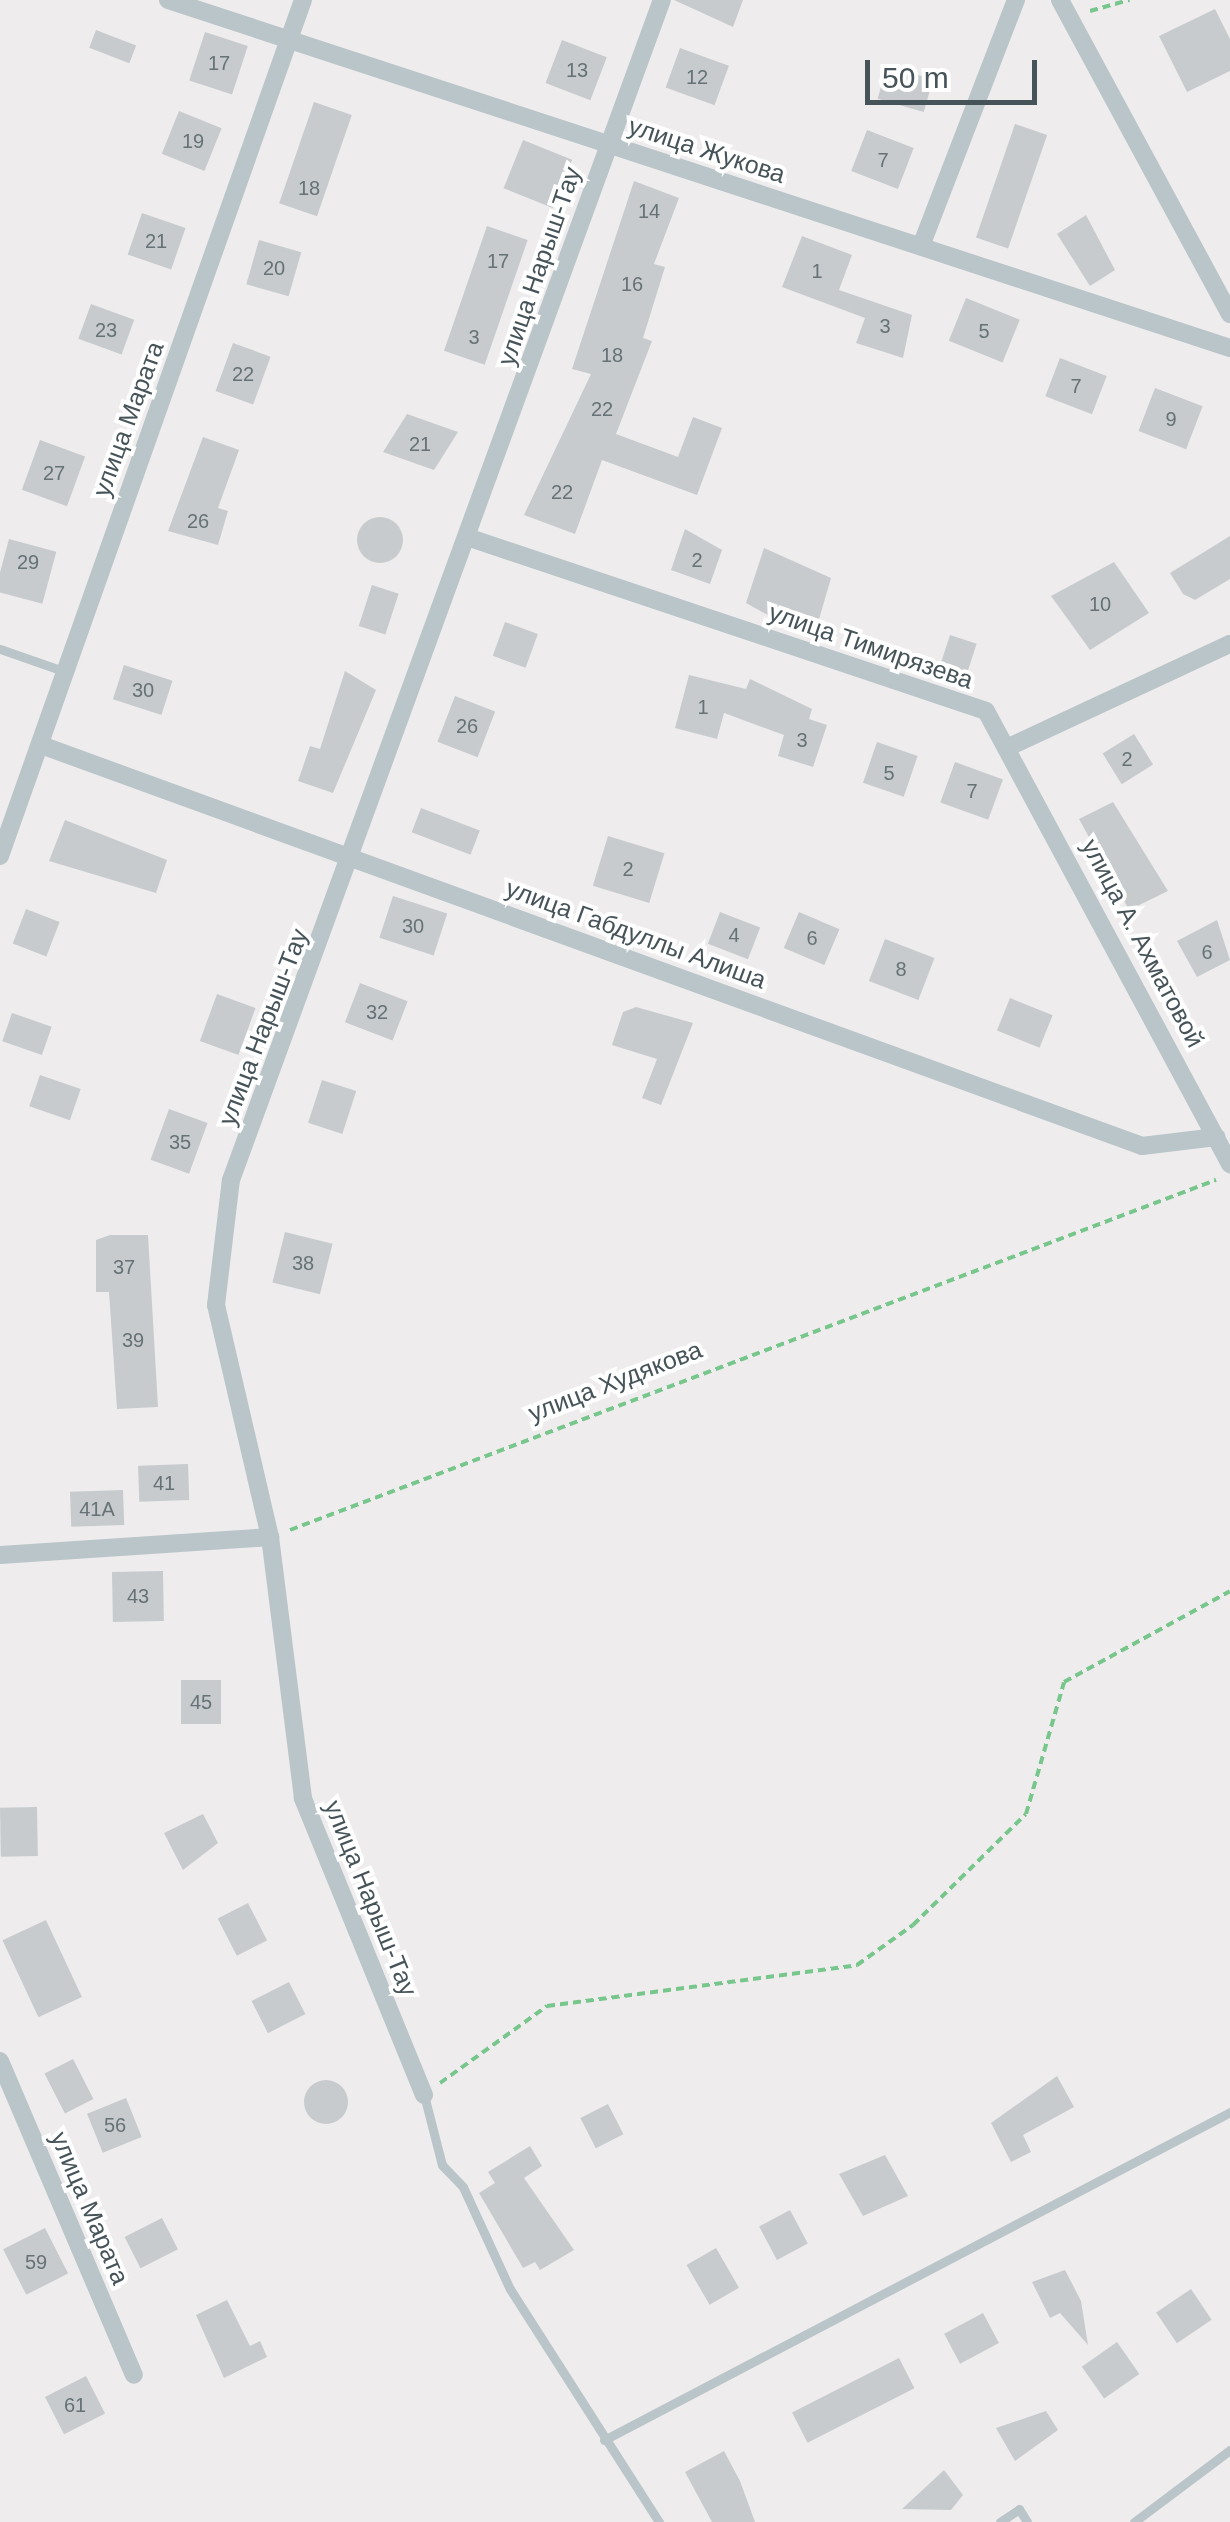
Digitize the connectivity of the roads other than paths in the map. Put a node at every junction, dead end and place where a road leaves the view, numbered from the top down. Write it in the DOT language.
graph roads {
  1 [pos="168,0"];
  2 [pos="304,0"];
  3 [pos="662,0"];
  4 [pos="1016,0"];
  5 [pos="1060,0"];
  6 [pos="290,42"];
  7 [pos="609,144"];
  8 [pos="921,246"];
  9 [pos="1230,314"];
  10 [pos="1230,348"];
  11 [pos="470,538"];
  12 [pos="1230,644"];
  13 [pos="0,649"];
  14 [pos="63,671"];
  15 [pos="41,745"];
  16 [pos="1011,746"];
  17 [pos="0,856"];
  18 [pos="354,858"];
  19 [pos="1216,1137"];
  20 [pos="1230,1164"];
  21 [pos="270,1538"];
  22 [pos="0,1555"];
  23 [pos="0,2061"];
  24 [pos="424,2094"];
  25 [pos="1230,2112"];
  26 [pos="134,2375"];
  27 [pos="604,2440"];
  28 [pos="1230,2450"];
  29 [pos="659,2522"];
  30 [pos="1000,2522"];
  31 [pos="1028,2522"];
  32 [pos="1134,2522"];
  1 -- 6 [label="street, улица Жукова"];
  2 -- 6 [label="street, улица Марата"];
  3 -- 7 [label="street, улица Нарыш-Тау"];
  4 -- 8 [label="street"];
  5 -- 9 [label="street"];
  6 -- 7 [label="street, улица Жукова"];
  6 -- 14 [label="street, улица Марата"];
  7 -- 8 [label="street, улица Жукова"];
  7 -- 11 [label="street, улица Нарыш-Тау"];
  8 -- 10 [label="street, улица Жукова"];
  11 -- 16 [label="street, улица Тимирязева"];
  11 -- 18 [label="street, улица Нарыш-Тау"];
  12 -- 16 [label="street"];
  13 -- 14 [label="lane"];
  14 -- 15 [label="street, улица Марата"];
  15 -- 17 [label="street, улица Марата"];
  15 -- 18 [label="street, улица Габдуллы Алиша"];
  16 -- 19 [label="street, улица А. Ахматовой"];
  18 -- 19 [label="street, улица Габдуллы Алиша"];
  18 -- 21 [label="street, улица Нарыш-Тау"];
  19 -- 20 [label="street, улица А. Ахматовой"];
  21 -- 22 [label="street"];
  21 -- 24 [label="street, улица Нарыш-Тау"];
  23 -- 26 [label="street, улица Марата"];
  24 -- 27 [label="lane"];
  25 -- 27 [label="lane"];
  27 -- 29 [label="lane"];
  28 -- 32 [label="lane"];
  30 -- 31 [label="lane"];
}
